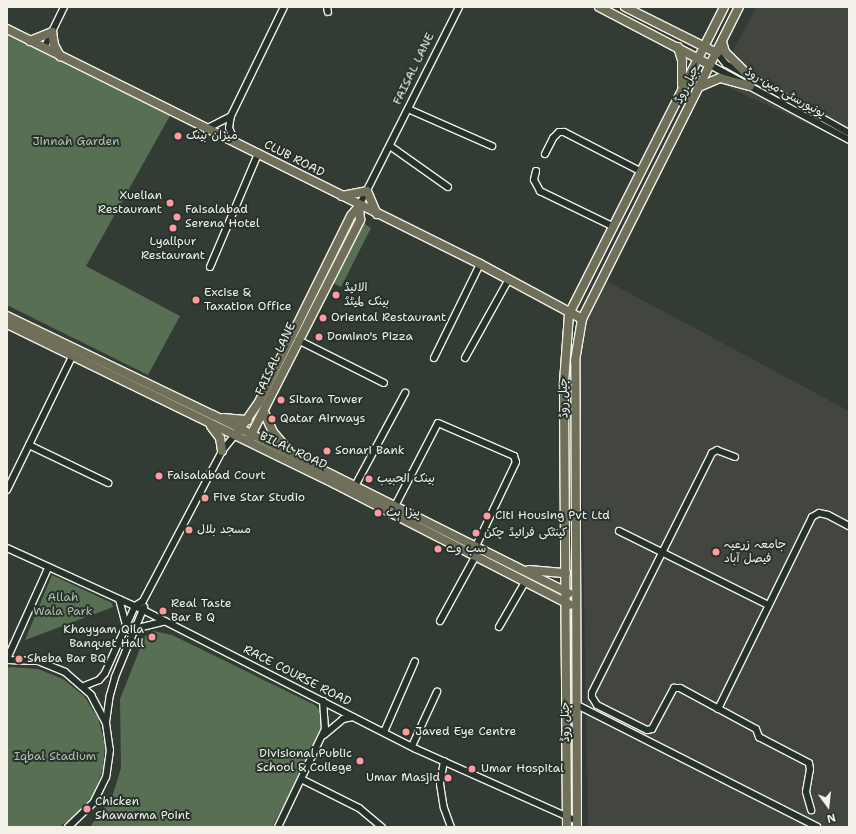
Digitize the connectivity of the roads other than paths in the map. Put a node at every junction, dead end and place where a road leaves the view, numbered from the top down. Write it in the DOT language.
graph roads {
  1 [pos="64,7"];
  2 [pos="284,7"];
  3 [pos="458,7"];
  4 [pos="599,7"];
  5 [pos="625,7"];
  6 [pos="724,7"];
  7 [pos="739,7"];
  8 [pos="7,29"];
  9 [pos="52,32"];
  10 [pos="30,41"];
  11 [pos="722,42"];
  12 [pos="704,45"];
  13 [pos="678,47"];
  14 [pos="44,48"];
  15 [pos="716,53"];
  16 [pos="60,56"];
  17 [pos="698,58"];
  18 [pos="710,65"];
  19 [pos="751,83"];
  20 [pos="700,86"];
  21 [pos="681,92"];
  22 [pos="408,109"];
  23 [pos="231,116"];
  24 [pos="206,129"];
  25 [pos="849,133"];
  26 [pos="849,140"];
  27 [pos="236,144"];
  28 [pos="390,146"];
  29 [pos="492,146"];
  30 [pos="258,154"];
  31 [pos="545,154"];
  32 [pos="536,171"];
  33 [pos="640,171"];
  34 [pos="448,187"];
  35 [pos="367,190"];
  36 [pos="341,196"];
  37 [pos="359,206"];
  38 [pos="377,214"];
  39 [pos="612,226"];
  40 [pos="480,264"];
  41 [pos="210,267"];
  42 [pos="509,279"];
  43 [pos="569,314"];
  44 [pos="7,316"];
  45 [pos="582,319"];
  46 [pos="7,324"];
  47 [pos="298,340"];
  48 [pos="72,357"];
  49 [pos="434,358"];
  50 [pos="465,358"];
  51 [pos="384,383"];
  52 [pos="405,392"];
  53 [pos="264,412"];
  54 [pos="213,415"];
  55 [pos="248,420"];
  56 [pos="207,422"];
  57 [pos="241,430"];
  58 [pos="252,435"];
  59 [pos="234,436"];
  60 [pos="246,443"];
  61 [pos="29,445"];
  62 [pos="222,451"];
  63 [pos="292,454"];
  64 [pos="735,457"];
  65 [pos="108,484"];
  66 [pos="355,486"];
  67 [pos="7,490"];
  68 [pos="395,506"];
  69 [pos="849,526"];
  70 [pos="619,531"];
  71 [pos="476,546"];
  72 [pos="7,548"];
  73 [pos="662,553"];
  74 [pos="475,557"];
  75 [pos="48,568"];
  76 [pos="523,569"];
  77 [pos="566,573"];
  78 [pos="525,582"];
  79 [pos="567,592"];
  80 [pos="576,598"];
  81 [pos="119,599"];
  82 [pos="143,601"];
  83 [pos="567,604"];
  84 [pos="768,605"];
  85 [pos="135,606"];
  86 [pos="576,609"];
  87 [pos="145,611"];
  88 [pos="165,621"];
  89 [pos="440,621"];
  90 [pos="126,626"];
  91 [pos="499,627"];
  92 [pos="134,630"];
  93 [pos="7,660"];
  94 [pos="415,661"];
  95 [pos="84,686"];
  96 [pos="437,692"];
  97 [pos="323,701"];
  98 [pos="579,706"];
  99 [pos="718,709"];
  100 [pos="353,717"];
  101 [pos="106,723"];
  102 [pos="384,732"];
  103 [pos="321,740"];
  104 [pos="412,746"];
  105 [pos="444,761"];
  106 [pos="302,780"];
  107 [pos="810,810"];
  108 [pos="567,817"];
  109 [pos="577,824"];
  110 [pos="68,827"];
  111 [pos="278,827"];
  112 [pos="382,827"];
  113 [pos="451,827"];
  114 [pos="567,827"];
  115 [pos="817,827"];
  1 -- 9 [label="street"];
  2 -- 23 [label="street"];
  3 -- 22 [label="street, FAISAL LANE"];
  4 -- 13 [label="main road"];
  5 -- 12 [label="main road"];
  6 -- 12 [label="main road, جیل روڈ"];
  7 -- 11 [label="main road, جیل روڈ"];
  8 -- 10 [label="main road, CLUB ROAD"];
  9 -- 10 [label="main road"];
  9 -- 14 [label="street"];
  9 -- 16 [label="main road"];
  10 -- 14 [label="main road, CLUB ROAD"];
  11 -- 15 [label="main road, جیل روڈ"];
  11 -- 19 [label="main road"];
  12 -- 15 [label="main road"];
  12 -- 17 [label="main road, جیل روڈ"];
  13 -- 17 [label="main road"];
  13 -- 21 [label="main road"];
  14 -- 16 [label="main road, CLUB ROAD"];
  15 -- 18 [label="main road, جیل روڈ"];
  15 -- 19 [label="street, یونیورسٹی مین روڈ"];
  16 -- 24 [label="main road, CLUB ROAD"];
  17 -- 18 [label="main road"];
  17 -- 21 [label="main road, جیل روڈ"];
  18 -- 19 [label="street, یونیورسٹی مین روڈ"];
  18 -- 20 [label="main road, جیل روڈ"];
  19 -- 20 [label="main road"];
  19 -- 25 [label="street, یونیورسٹی مین روڈ"];
  19 -- 26 [label="street, یونیورسٹی مین روڈ"];
  20 -- 45 [label="main road, جیل روڈ"];
  21 -- 33 [label="main road, جیل روڈ"];
  22 -- 28 [label="street, FAISAL LANE"];
  22 -- 29 [label="street"];
  23 -- 24 [label="street"];
  23 -- 27 [label="street"];
  24 -- 27 [label="main road, CLUB ROAD"];
  27 -- 30 [label="main road, CLUB ROAD"];
  28 -- 34 [label="street"];
  28 -- 35 [label="street, FAISAL LANE"];
  30 -- 36 [label="main road, CLUB ROAD"];
  30 -- 41 [label="street"];
  31 -- 33 [label="street"];
  32 -- 39 [label="street"];
  33 -- 39 [label="main road, جیل روڈ"];
  35 -- 36 [label="main road"];
  35 -- 37 [label="street, FAISAL LANE"];
  35 -- 38 [label="main road"];
  36 -- 37 [label="main road, CLUB ROAD"];
  37 -- 38 [label="main road, CLUB ROAD"];
  37 -- 47 [label="main road, FAISAL LANE"];
  37 -- 55 [label="main road, FAISAL LANE"];
  38 -- 40 [label="main road, CLUB ROAD"];
  39 -- 43 [label="main road, جیل روڈ"];
  40 -- 42 [label="main road, CLUB ROAD"];
  40 -- 49 [label="street"];
  42 -- 43 [label="main road, CLUB ROAD"];
  42 -- 50 [label="street"];
  43 -- 45 [label="main road, CLUB ROAD"];
  43 -- 77 [label="main road, جیل روڈ"];
  44 -- 54 [label="main road, BILAL ROAD"];
  45 -- 80 [label="main road, جیل روڈ"];
  46 -- 48 [label="main road, BILAL ROAD"];
  47 -- 51 [label="street"];
  47 -- 53 [label="main road, FAISAL LANE"];
  48 -- 56 [label="main road, BILAL ROAD"];
  48 -- 61 [label="street"];
  52 -- 66 [label="street"];
  53 -- 58 [label="main road, FAISAL LANE"];
  53 -- 63 [label="main road"];
  54 -- 55 [label="main road"];
  54 -- 57 [label="main road, BILAL ROAD"];
  55 -- 57 [label="main road, FAISAL LANE"];
  56 -- 59 [label="main road, BILAL ROAD"];
  56 -- 62 [label="main road"];
  57 -- 58 [label="main road, BILAL ROAD"];
  57 -- 59 [label="main road, FAISAL LANE"];
  58 -- 60 [label="main road, FAISAL LANE"];
  58 -- 63 [label="main road, BILAL ROAD"];
  59 -- 60 [label="main road, BILAL ROAD"];
  59 -- 62 [label="street"];
  60 -- 74 [label="main road, BILAL ROAD"];
  61 -- 65 [label="street"];
  61 -- 67 [label="street"];
  62 -- 82 [label="street"];
  63 -- 66 [label="main road, BILAL ROAD"];
  64 -- 73 [label="street"];
  66 -- 68 [label="main road, BILAL ROAD"];
  68 -- 71 [label="main road, BILAL ROAD"];
  68 -- 71 [label="street"];
  69 -- 84 [label="street"];
  70 -- 73 [label="street"];
  71 -- 76 [label="main road, BILAL ROAD"];
  72 -- 75 [label="street, RACE COURSE ROAD"];
  73 -- 84 [label="street"];
  73 -- 99 [label="street"];
  74 -- 78 [label="main road, BILAL ROAD"];
  74 -- 89 [label="street"];
  75 -- 81 [label="street, RACE COURSE ROAD"];
  75 -- 93 [label="street"];
  76 -- 77 [label="main road"];
  76 -- 79 [label="main road, BILAL ROAD"];
  77 -- 79 [label="main road, جیل روڈ"];
  78 -- 83 [label="main road, BILAL ROAD"];
  78 -- 91 [label="street"];
  79 -- 80 [label="main road, BILAL ROAD"];
  79 -- 83 [label="main road, جیل روڈ"];
  80 -- 86 [label="main road, جیل روڈ"];
  81 -- 85 [label="street, RACE COURSE ROAD"];
  81 -- 90 [label="street"];
  82 -- 85 [label="street"];
  82 -- 87 [label="street"];
  83 -- 86 [label="main road, BILAL ROAD"];
  83 -- 108 [label="main road, جیل روڈ"];
  84 -- 99 [label="street"];
  85 -- 87 [label="street, RACE COURSE ROAD"];
  85 -- 90 [label="street"];
  86 -- 98 [label="main road, جیل روڈ"];
  87 -- 88 [label="street, RACE COURSE ROAD"];
  87 -- 92 [label="street"];
  88 -- 92 [label="street"];
  88 -- 97 [label="street, RACE COURSE ROAD"];
  90 -- 95 [label="street"];
  92 -- 101 [label="street"];
  93 -- 95 [label="street"];
  94 -- 102 [label="street"];
  95 -- 101 [label="street"];
  96 -- 104 [label="street"];
  97 -- 100 [label="street, RACE COURSE ROAD"];
  97 -- 103 [label="street"];
  98 -- 109 [label="main road, جیل روڈ"];
  98 -- 115 [label="street"];
  99 -- 107 [label="street"];
  100 -- 102 [label="street, RACE COURSE ROAD"];
  100 -- 103 [label="street"];
  101 -- 110 [label="street"];
  102 -- 104 [label="street, RACE COURSE ROAD"];
  103 -- 106 [label="street"];
  104 -- 105 [label="street, RACE COURSE ROAD"];
  105 -- 108 [label="street, RACE COURSE ROAD"];
  105 -- 113 [label="street"];
  106 -- 111 [label="street"];
  106 -- 112 [label="street"];
  108 -- 109 [label="street, RACE COURSE ROAD"];
  108 -- 114 [label="main road, جیل روڈ"];
}
